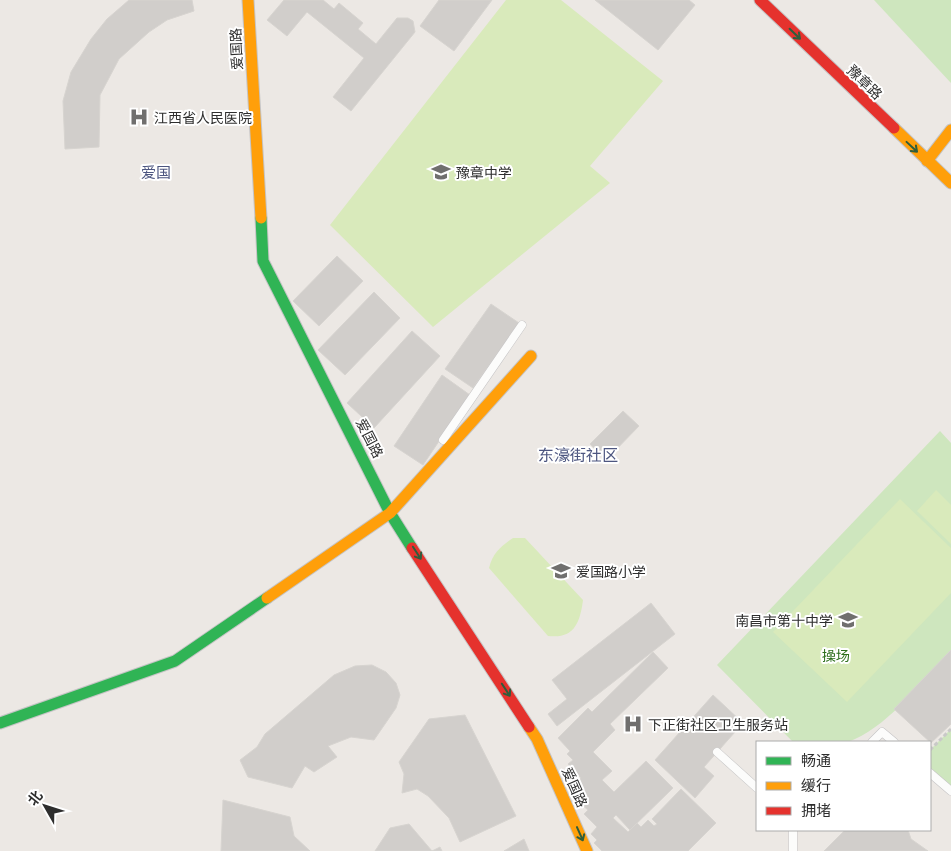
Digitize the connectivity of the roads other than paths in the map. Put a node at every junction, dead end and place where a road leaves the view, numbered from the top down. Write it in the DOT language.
graph roads {
  1 [pos="248,0"];
  2 [pos="760,0"];
  3 [pos="951,130"];
  4 [pos="927,161"];
  5 [pos="951,183"];
  6 [pos="522,325"];
  7 [pos="531,356"];
  8 [pos="407,494"];
  9 [pos="390,513"];
  10 [pos="0,723"];
  11 [pos="873,741"];
  12 [pos="893,741"];
  13 [pos="717,752"];
  14 [pos="931,774"];
  15 [pos="756,787"];
  16 [pos="951,791"];
  17 [pos="793,831"];
  18 [pos="587,851"];
  19 [pos="792,851"];
  1 -- 9 [label="street, 爱国路"];
  2 -- 4 [label="street, 豫章路, one-way"];
  3 -- 4 [label="street"];
  4 -- 5 [label="street, 豫章路"];
  6 -- 8 [label="lane"];
  7 -- 8 [label="street"];
  8 -- 9 [label="street"];
  9 -- 10 [label="street"];
  9 -- 18 [label="street, 爱国路, one-way"];
  11 -- 12 [label="lane"];
  13 -- 15 [label="lane"];
  14 -- 16 [label="lane"];
  17 -- 19 [label="lane"];
}
